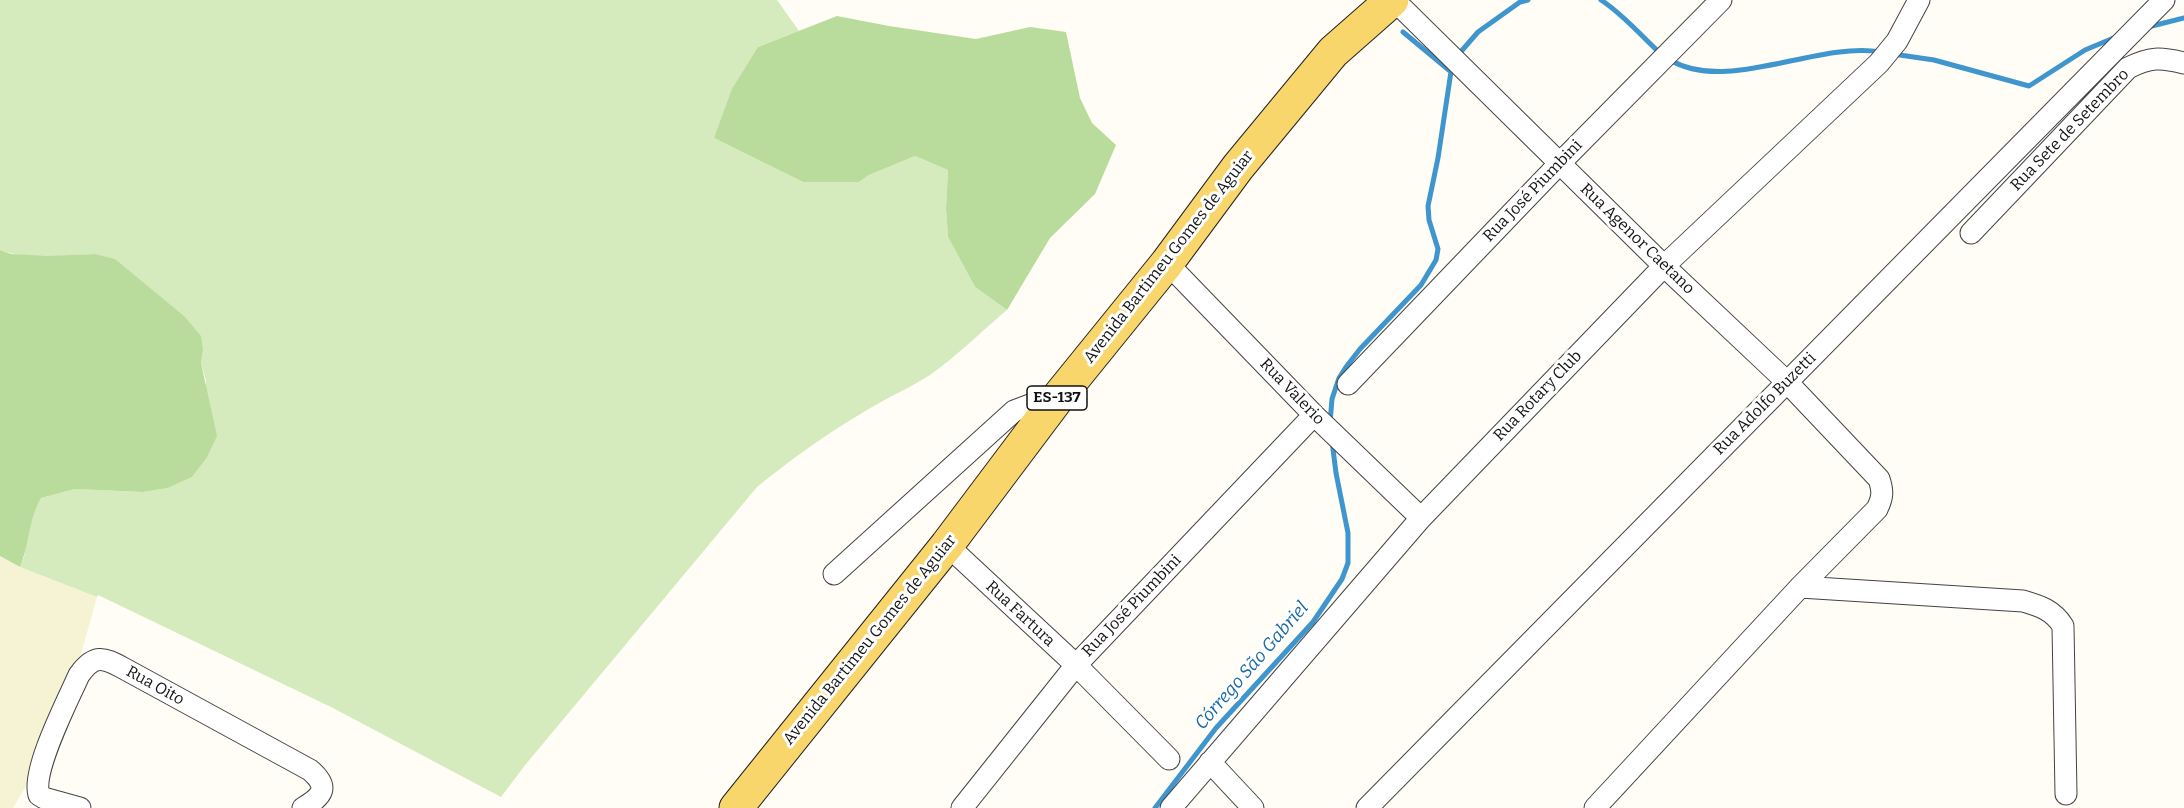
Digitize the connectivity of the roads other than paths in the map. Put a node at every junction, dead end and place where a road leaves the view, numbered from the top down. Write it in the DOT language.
graph roads {
  1 [pos="1393,0"];
  2 [pos="1721,0"];
  3 [pos="1919,0"];
  4 [pos="2164,0"];
  5 [pos="2184,63"];
  6 [pos="1560,163"];
  7 [pos="1971,233"];
  8 [pos="1167,263"];
  9 [pos="1664,266"];
  10 [pos="1787,382"];
  11 [pos="1348,384"];
  12 [pos="1056,400"];
  13 [pos="1322,423"];
  14 [pos="1421,518"];
  15 [pos="947,545"];
  16 [pos="834,574"];
  17 [pos="1800,587"];
  18 [pos="1076,665"];
  19 [pos="1169,759"];
  20 [pos="1210,762"];
  21 [pos="2066,794"];
  22 [pos="80,808"];
  23 [pos="303,808"];
  24 [pos="736,808"];
  25 [pos="962,808"];
  26 [pos="1171,808"];
  27 [pos="1253,808"];
  28 [pos="1367,808"];
  29 [pos="1595,808"];
  1 -- 6 [label="street, Rua Agenor Caetano"];
  1 -- 8 [label="main road, Avenida Bartimeu Gomes de Aguiar / ES-137"];
  2 -- 6 [label="street, Rua José Piumbini"];
  3 -- 9 [label="street, Rua Rotary Club"];
  4 -- 10 [label="street, Rua Adolfo Buzetti"];
  5 -- 7 [label="street, Rua Sete de Setembro"];
  6 -- 9 [label="street, Rua Agenor Caetano"];
  6 -- 11 [label="street, Rua José Piumbini"];
  8 -- 12 [label="main road, Avenida Bartimeu Gomes de Aguiar / ES-137"];
  8 -- 13 [label="street, Rua Valerio"];
  9 -- 10 [label="street, Rua Agenor Caetano"];
  9 -- 14 [label="street, Rua Rotary Club"];
  10 -- 17 [label="street, Rua Agenor Caetano"];
  10 -- 28 [label="street, Rua Adolfo Buzetti"];
  12 -- 15 [label="main road, Avenida Bartimeu Gomes de Aguiar / ES-137"];
  12 -- 16 [label="street"];
  13 -- 14 [label="street, Rua Valerio"];
  13 -- 18 [label="street, Rua José Piumbini"];
  14 -- 20 [label="street, Rua Rotary Club"];
  15 -- 18 [label="street, Rua Fartura"];
  15 -- 24 [label="main road, Avenida Bartimeu Gomes de Aguiar / ES-137"];
  17 -- 21 [label="street"];
  17 -- 29 [label="street"];
  18 -- 19 [label="street, Rua Fartura"];
  18 -- 25 [label="street, Rua José Piumbini"];
  20 -- 26 [label="street, Rua Rotary Club"];
  20 -- 27 [label="street"];
  22 -- 23 [label="street, Rua Oito"];
}
